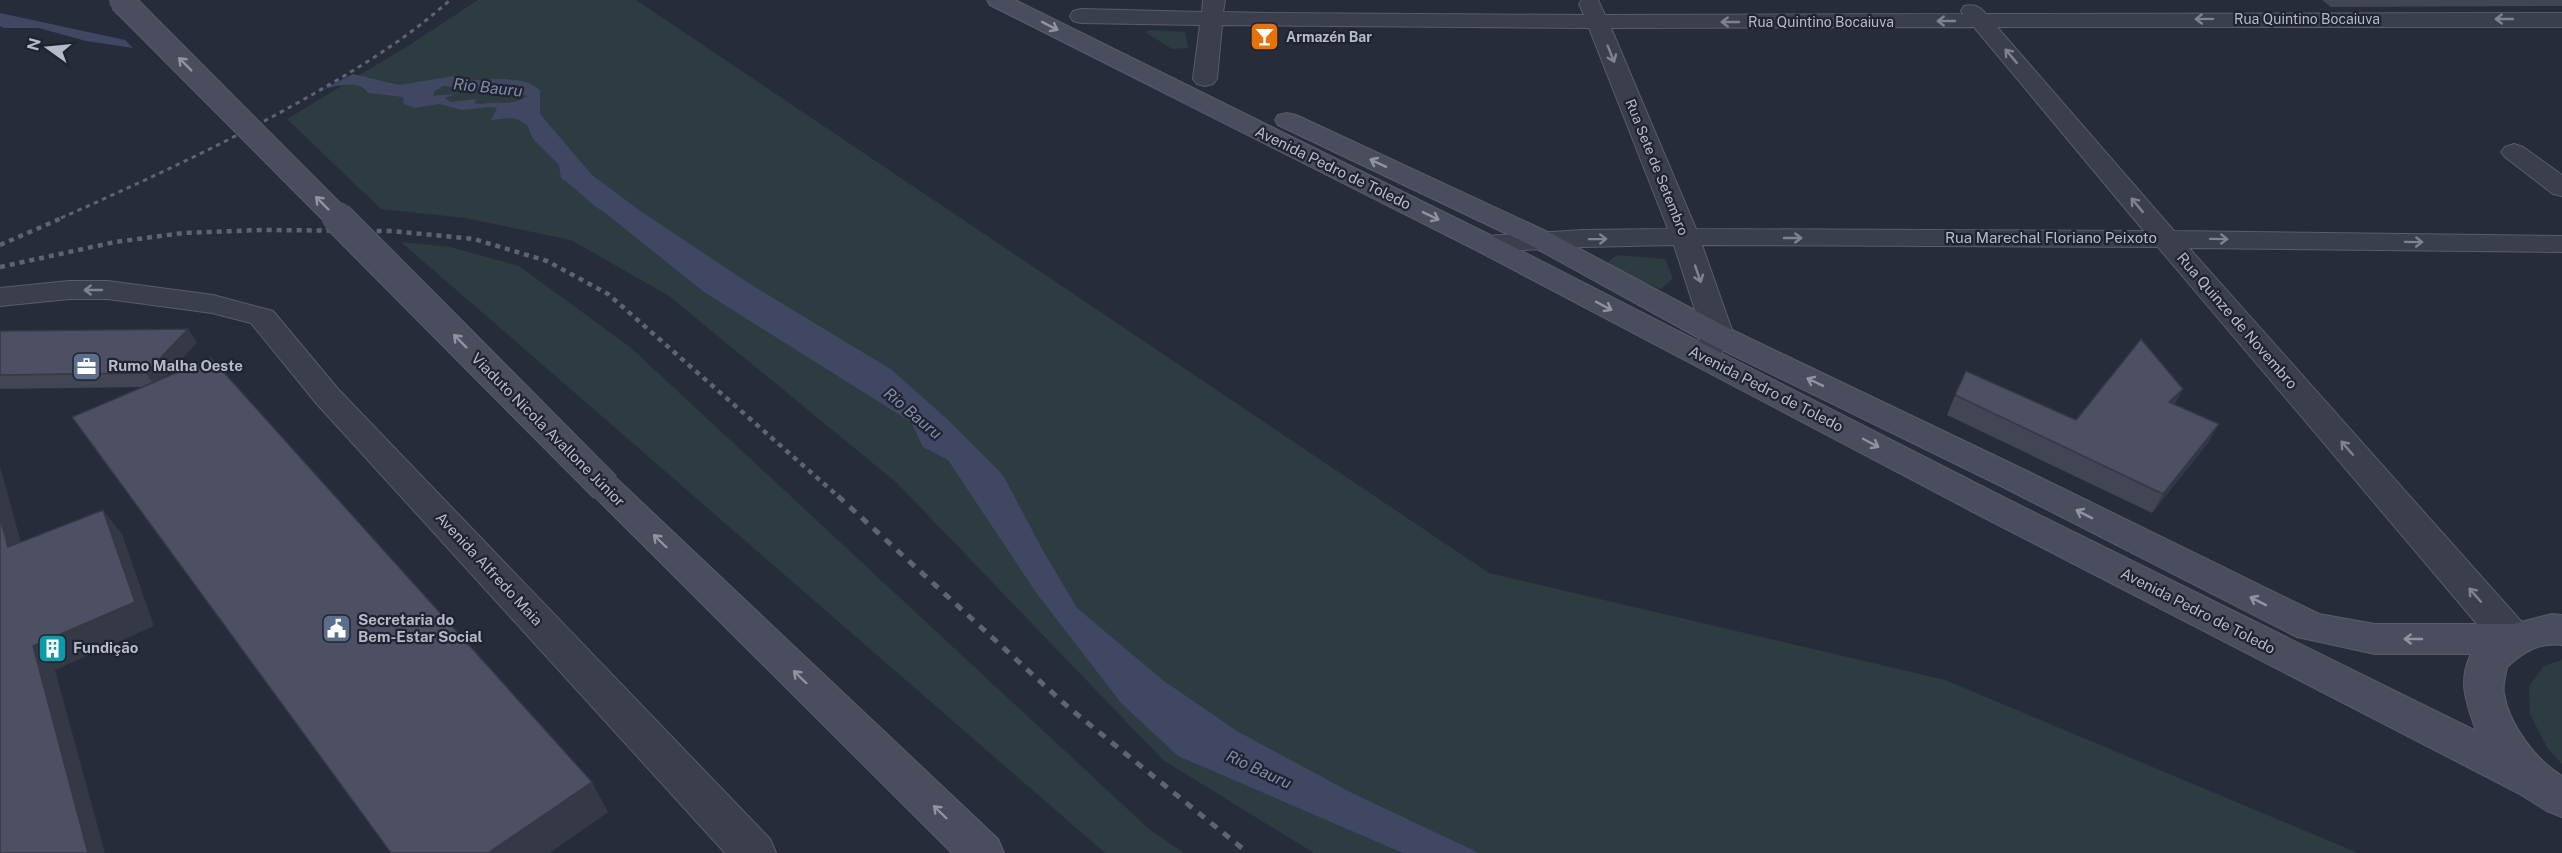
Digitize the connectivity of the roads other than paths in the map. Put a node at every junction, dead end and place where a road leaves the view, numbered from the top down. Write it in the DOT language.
graph roads {
  1 [pos="121,0"];
  2 [pos="998,0"];
  3 [pos="1046,0"];
  4 [pos="2283,0"];
  5 [pos="1213,10"];
  6 [pos="1593,11"];
  7 [pos="1972,11"];
  8 [pos="1081,16"];
  9 [pos="2307,18"];
  10 [pos="2562,20"];
  11 [pos="1205,79"];
  12 [pos="1252,116"];
  13 [pos="2514,152"];
  14 [pos="2562,188"];
  15 [pos="1686,238"];
  16 [pos="2164,238"];
  17 [pos="1540,239"];
  18 [pos="1486,244"];
  19 [pos="2562,244"];
  20 [pos="0,297"];
  21 [pos="213,304"];
  22 [pos="0,317"];
  23 [pos="1711,345"];
  24 [pos="2562,630"];
  25 [pos="2513,639"];
  26 [pos="2547,789"];
  27 [pos="754,853"];
  28 [pos="982,853"];
  28 -- 1 [label="main road, Viaduto Nicola Avallone Júnior, one-way, bridge"];
  2 -- 12 [label="main road, Avenida Pedro de Toledo, one-way"];
  3 -- 8 [label="main road, Avenida Pedro de Toledo"];
  4 -- 9 [label="street"];
  5 -- 6 [label="street, Rua Quintino Bocaiuva"];
  5 -- 8 [label="street, Rua Quintino Bocaiuva"];
  5 -- 11 [label="street"];
  7 -- 6 [label="street, Rua Quintino Bocaiuva, one-way"];
  6 -- 15 [label="street, Rua Sete de Setembro, one-way"];
  9 -- 7 [label="street, Rua Quintino Bocaiuva, one-way"];
  16 -- 7 [label="street, Rua Quinze de Novembro, one-way"];
  8 -- 11 [label="main road, Avenida Pedro de Toledo"];
  10 -- 9 [label="street, Rua Quintino Bocaiuva, one-way"];
  11 -- 12 [label="main road, Avenida Pedro de Toledo"];
  17 -- 12 [label="main road, Avenida Pedro de Toledo, one-way"];
  12 -- 18 [label="main road, Avenida Pedro de Toledo, one-way"];
  13 -- 14 [label="street"];
  15 -- 16 [label="street, Rua Marechal Floriano Peixoto, one-way"];
  17 -- 15 [label="street, Rua Marechal Floriano Peixoto, one-way"];
  15 -- 23 [label="street, Rua Sete de Setembro, one-way"];
  16 -- 19 [label="street, Rua Marechal Floriano Peixoto, one-way"];
  25 -- 16 [label="street, Rua Quinze de Novembro, one-way"];
  17 -- 18 [label="street, Rua Marechal Floriano Peixoto"];
  17 -- 23 [label="main road, Avenida Pedro de Toledo"];
  18 -- 23 [label="main road, Avenida Pedro de Toledo, one-way"];
  21 -- 20 [label="street, Avenida Alfredo Maia, one-way"];
  21 -- 22 [label="street, Avenida Alfredo Maia"];
  21 -- 27 [label="street, Avenida Alfredo Maia"];
  25 -- 23 [label="main road, Avenida Pedro de Toledo, one-way"];
  23 -- 26 [label="main road, Avenida Pedro de Toledo, one-way"];
  24 -- 25 [label="main road"];
  25 -- 26 [label="main road"];
}
